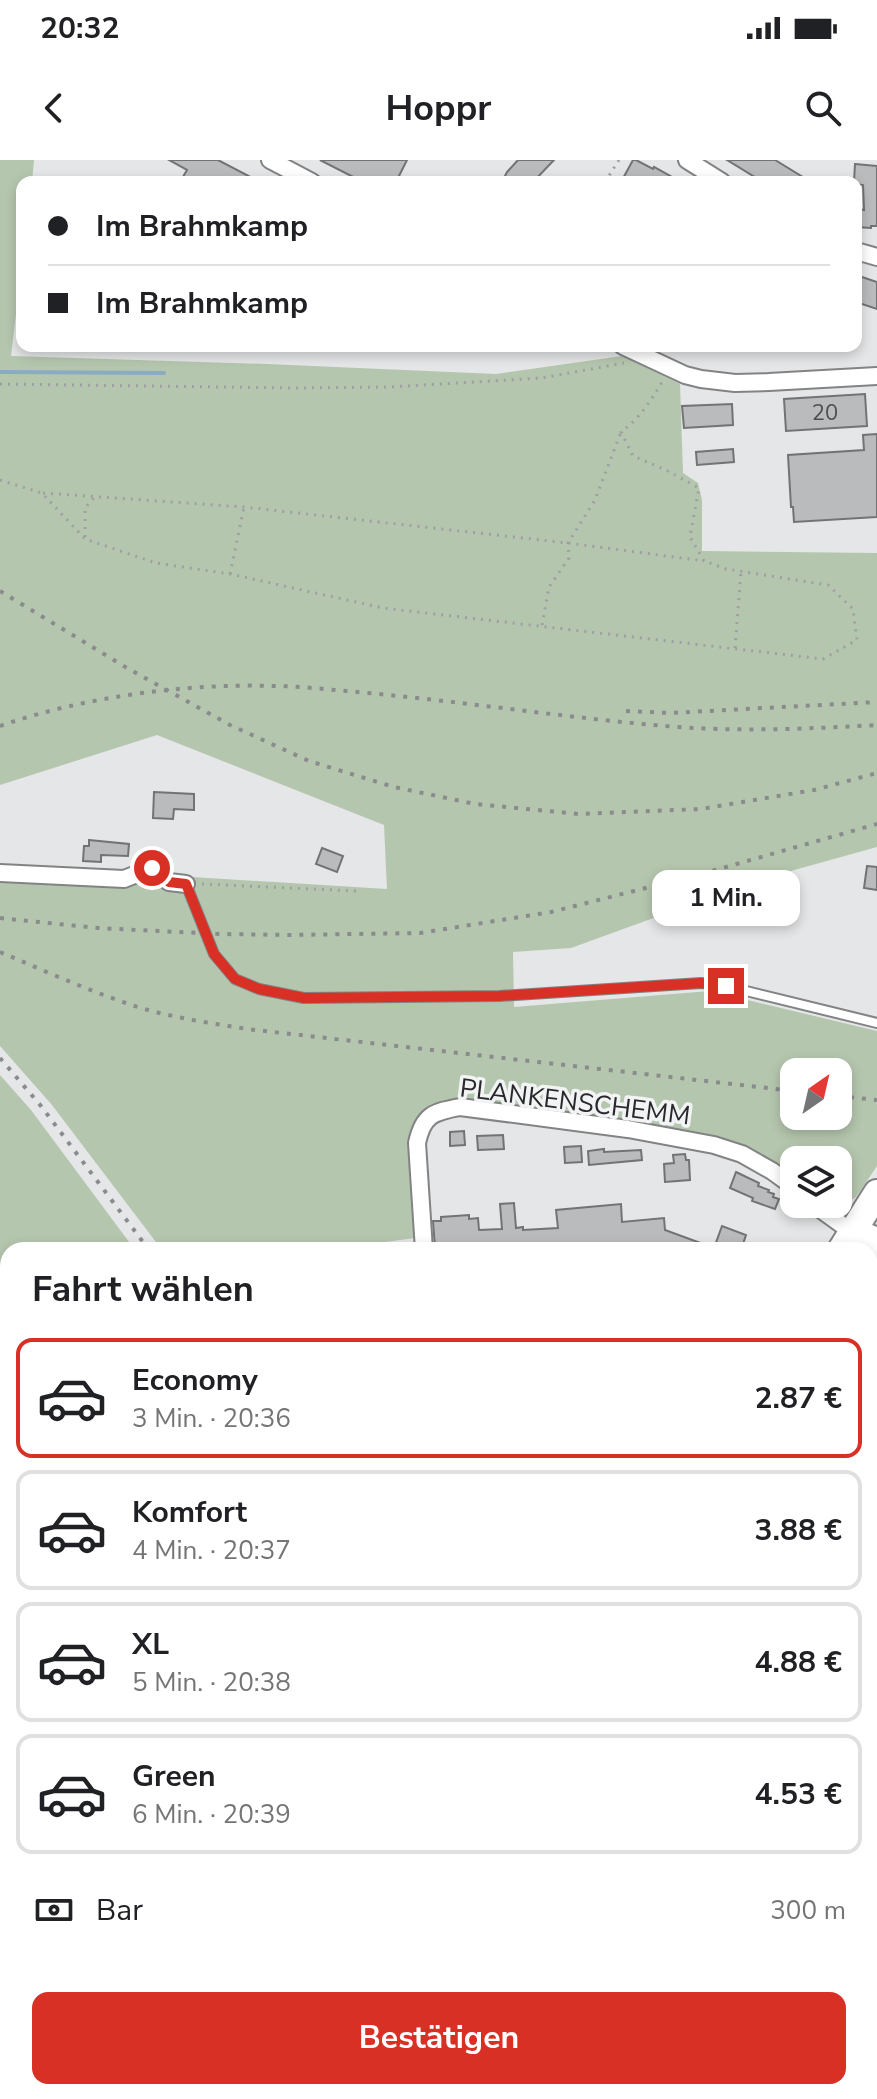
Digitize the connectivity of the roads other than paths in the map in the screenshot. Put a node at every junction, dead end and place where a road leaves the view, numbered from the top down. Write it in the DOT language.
graph roads {
  1 [pos="270,160"];
  2 [pos="687,160"];
  3 [pos="301,176"];
  4 [pos="712,176"];
  5 [pos="635,352"];
  6 [pos="877,376"];
  7 [pos="0,873"];
  8 [pos="186,884"];
  9 [pos="877,1023"];
  10 [pos="780,1177"];
  11 [pos="877,1193"];
  12 [pos="829,1218"];
  13 [pos="423,1242"];
  14 [pos="856,1242"];
  15 [pos="869,1242"];
  1 -- 3 [label="street"];
  2 -- 4 [label="street"];
  5 -- 6 [label="street"];
  7 -- 8 [label="street"];
  8 -- 9 [label="lane"];
  10 -- 13 [label="street, PLANKENSCHEMM"];
  11 -- 15 [label="main road"];
  12 -- 14 [label="street"];
}
